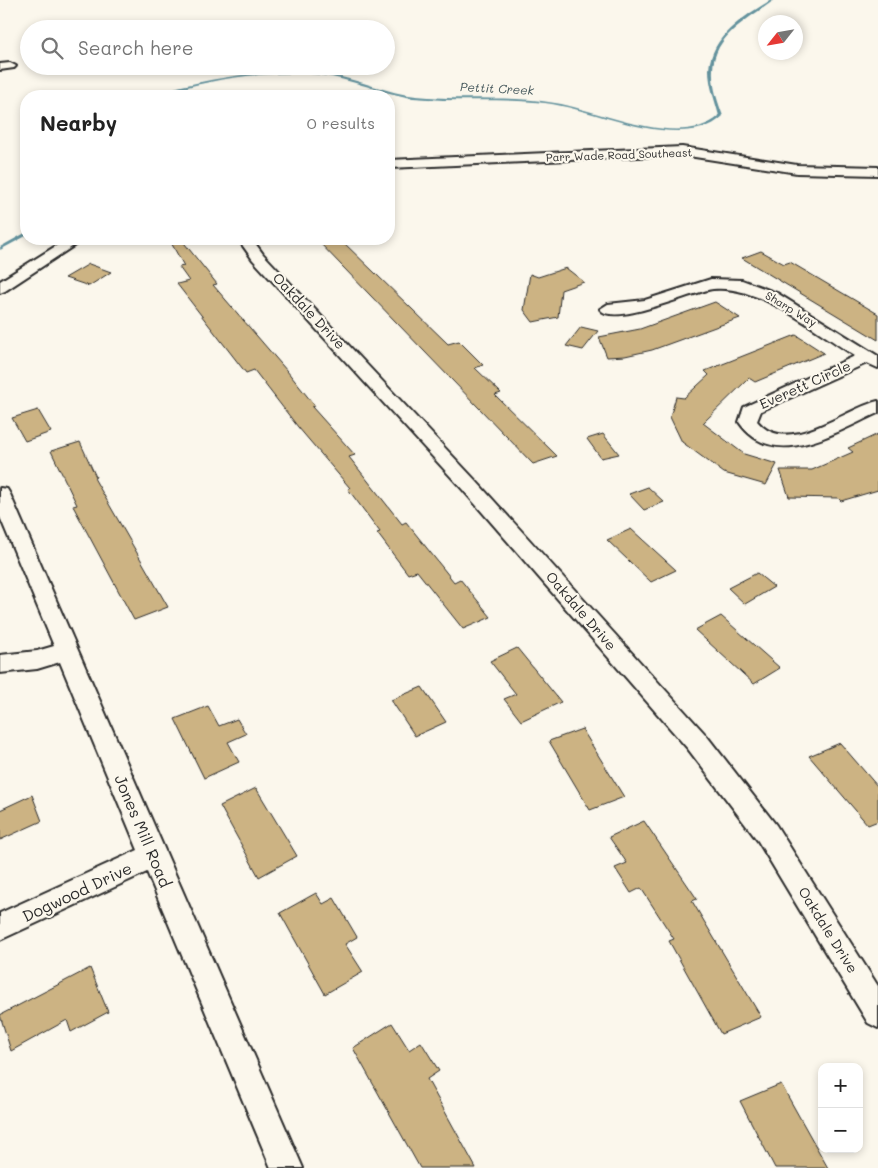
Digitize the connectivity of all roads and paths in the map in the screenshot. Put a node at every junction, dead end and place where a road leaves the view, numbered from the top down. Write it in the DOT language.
graph roads {
  1 [pos="395,164"];
  2 [pos="878,171"];
  3 [pos="68,245"];
  4 [pos="249,245"];
  5 [pos="0,288"];
  6 [pos="608,309"];
  7 [pos="872,360"];
  8 [pos="878,406"];
  9 [pos="0,494"];
  10 [pos="67,651"];
  11 [pos="0,664"];
  12 [pos="154,856"];
  13 [pos="0,927"];
  14 [pos="878,1013"];
  15 [pos="286,1168"];
  1 -- 2 [label="street, Parr Wade Road Southeast"];
  3 -- 5 [label="street"];
  4 -- 14 [label="street, Oakdale Drive"];
  6 -- 7 [label="street, Sharp Way"];
  7 -- 8 [label="street, Everett Circle"];
  9 -- 10 [label="street, Jones Mill Road"];
  10 -- 11 [label="street"];
  10 -- 12 [label="street, Jones Mill Road"];
  12 -- 13 [label="street, Dogwood Drive"];
  12 -- 15 [label="street, Jones Mill Road"];
}
